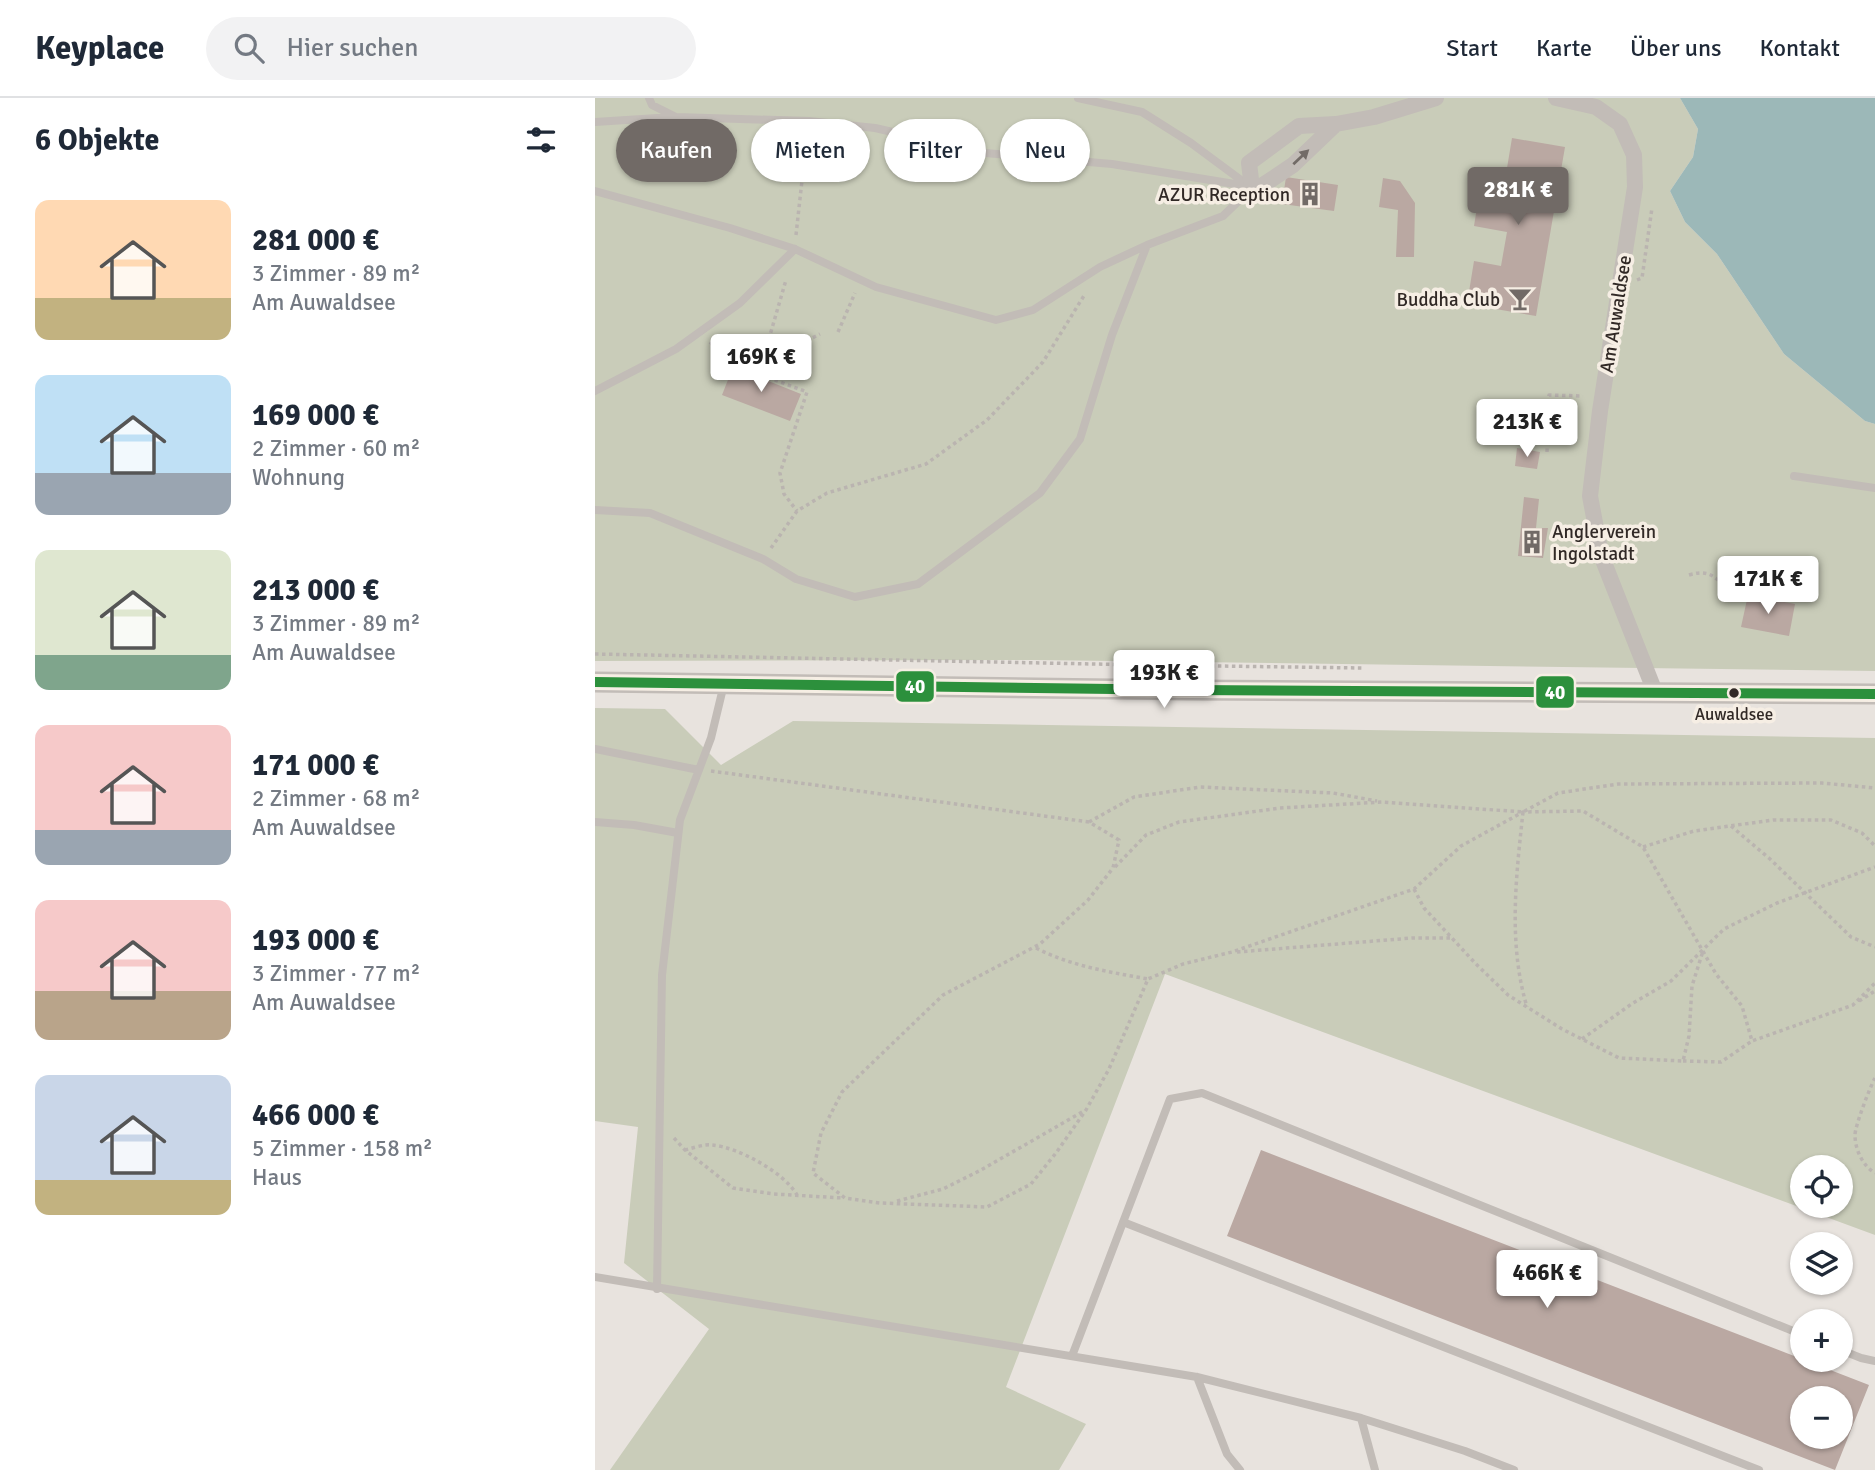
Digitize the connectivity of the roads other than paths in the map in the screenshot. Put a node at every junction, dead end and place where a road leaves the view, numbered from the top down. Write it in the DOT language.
graph roads {
  1 [pos="649,98"];
  2 [pos="1078,98"];
  3 [pos="1436,98"];
  4 [pos="1556,98"];
  5 [pos="676,117"];
  6 [pos="595,122"];
  7 [pos="1336,124"];
  8 [pos="1257,186"];
  9 [pos="595,191"];
  10 [pos="1147,245"];
  11 [pos="795,249"];
  12 [pos="595,391"];
  13 [pos="1794,476"];
  14 [pos="1875,488"];
  15 [pos="595,510"];
  16 [pos="595,682"];
  17 [pos="725,683"];
  18 [pos="1655,692"];
  19 [pos="1875,694"];
  20 [pos="595,749"];
  21 [pos="699,770"];
  22 [pos="595,822"];
  23 [pos="678,832"];
  24 [pos="1123,1223"];
  25 [pos="595,1277"];
  26 [pos="657,1289"];
  27 [pos="1790,1330"];
  28 [pos="1853,1355"];
  29 [pos="1072,1356"];
  30 [pos="1875,1361"];
  31 [pos="1197,1377"];
  32 [pos="1361,1418"];
  33 [pos="1240,1470"];
  34 [pos="1375,1470"];
  35 [pos="1514,1470"];
  36 [pos="1759,1470"];
  1 -- 5 [label="lane"];
  2 -- 8 [label="lane"];
  3 -- 7 [label="street"];
  4 -- 18 [label="street, Am Auwaldsee"];
  5 -- 6 [label="lane"];
  5 -- 8 [label="lane"];
  8 -- 7 [label="street, one-way"];
  7 -- 8 [label="street"];
  8 -- 10 [label="lane"];
  9 -- 11 [label="lane"];
  10 -- 11 [label="lane"];
  10 -- 15 [label="lane"];
  11 -- 12 [label="lane"];
  13 -- 14 [label="lane"];
  16 -- 17 [label="street"];
  17 -- 18 [label="street"];
  17 -- 21 [label="lane"];
  18 -- 19 [label="street"];
  20 -- 21 [label="lane"];
  21 -- 23 [label="lane"];
  22 -- 23 [label="lane"];
  23 -- 26 [label="lane"];
  24 -- 27 [label="lane"];
  24 -- 29 [label="lane"];
  24 -- 36 [label="lane"];
  25 -- 26 [label="lane"];
  26 -- 29 [label="lane"];
  28 -- 30 [label="lane"];
  29 -- 31 [label="lane"];
  31 -- 32 [label="lane"];
  31 -- 33 [label="lane"];
  32 -- 34 [label="lane"];
  32 -- 35 [label="lane"];
}
